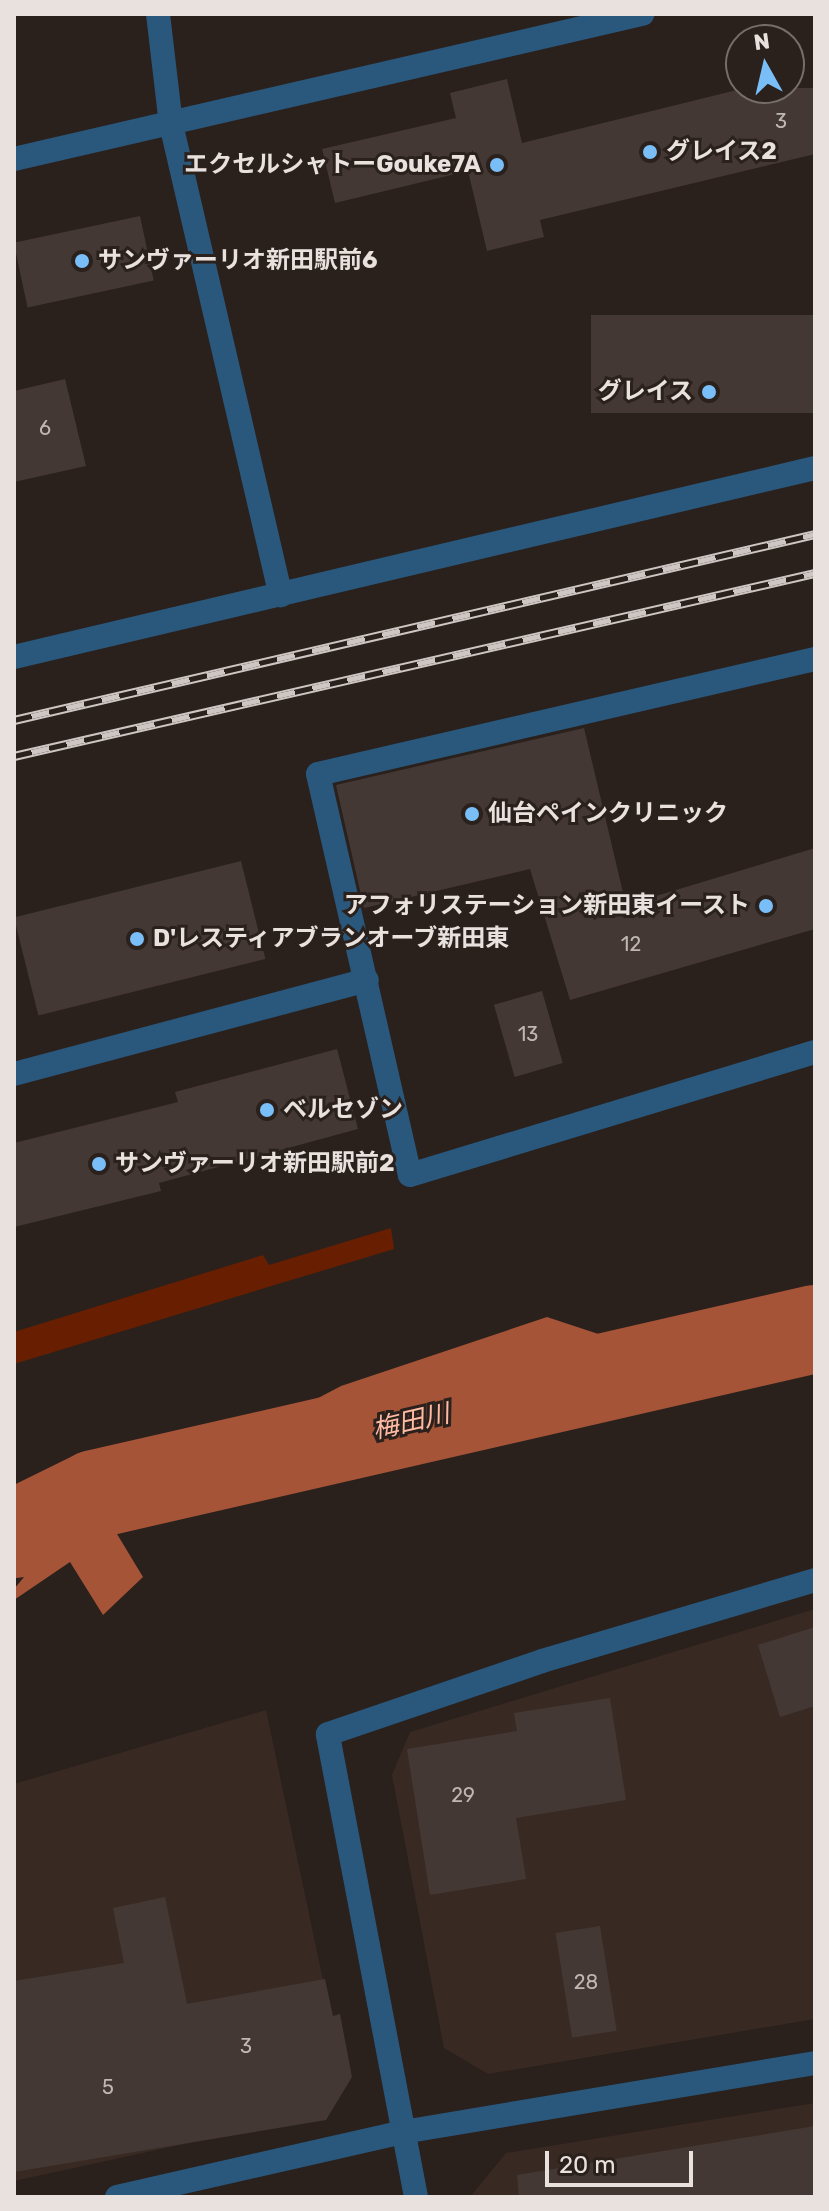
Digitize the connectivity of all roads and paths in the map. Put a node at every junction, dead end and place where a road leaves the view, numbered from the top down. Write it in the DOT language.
graph roads {
  1 [pos="158,14"];
  2 [pos="642,14"];
  3 [pos="171,124"];
  4 [pos="14,159"];
  5 [pos="815,468"];
  6 [pos="281,595"];
  7 [pos="14,657"];
  8 [pos="815,659"];
  9 [pos="367,980"];
  10 [pos="815,1052"];
  11 [pos="14,1074"];
  12 [pos="815,1580"];
  13 [pos="815,2063"];
  14 [pos="403,2132"];
  15 [pos="117,2197"];
  16 [pos="416,2197"];
  1 -- 3 [label="street"];
  2 -- 3 [label="street"];
  3 -- 4 [label="street"];
  3 -- 6 [label="street"];
  5 -- 6 [label="street"];
  6 -- 7 [label="street"];
  8 -- 9 [label="street"];
  9 -- 10 [label="street"];
  9 -- 11 [label="street"];
  12 -- 14 [label="street"];
  13 -- 14 [label="street"];
  14 -- 15 [label="street"];
  14 -- 16 [label="street"];
}
